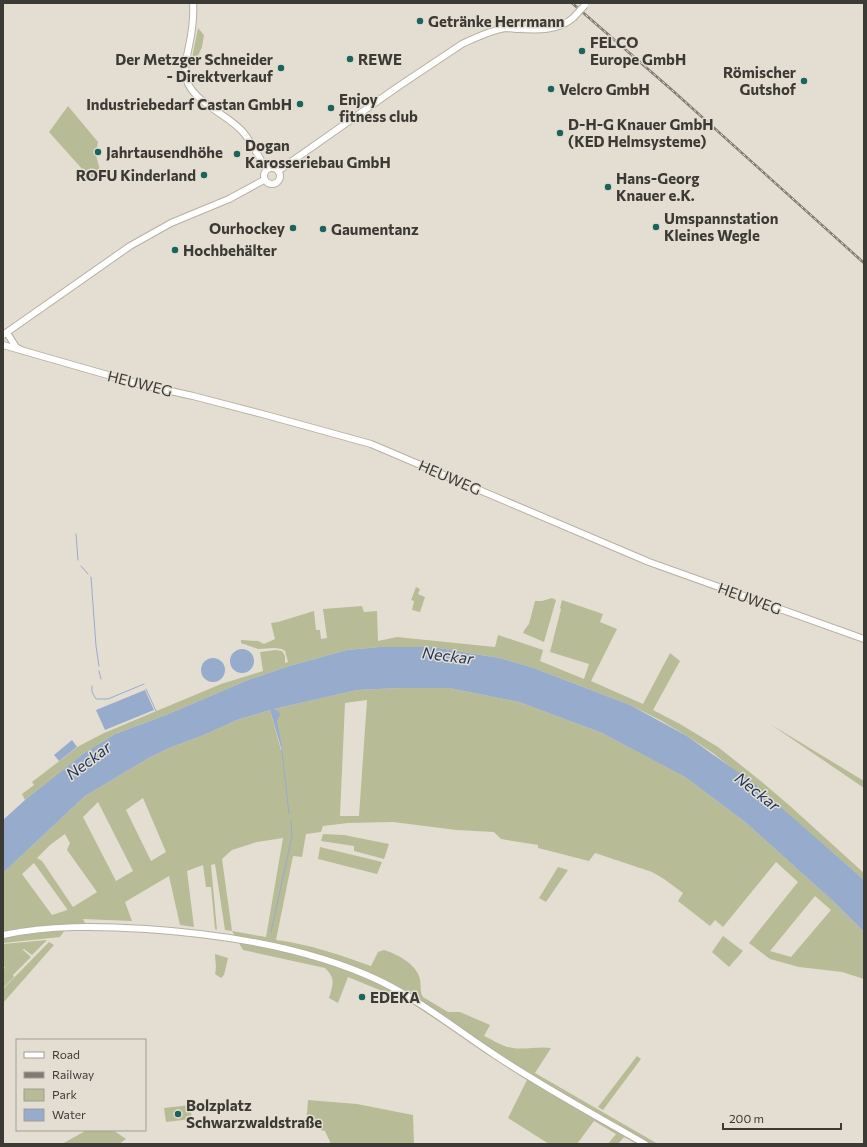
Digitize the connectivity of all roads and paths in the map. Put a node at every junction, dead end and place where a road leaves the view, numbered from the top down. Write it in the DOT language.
graph roads {
  1 [pos="193,3"];
  2 [pos="586,4"];
  3 [pos="267,169"];
  4 [pos="278,171"];
  5 [pos="264,180"];
  6 [pos="5,334"];
  7 [pos="3,345"];
  8 [pos="11,348"];
  9 [pos="24,352"];
  10 [pos="864,639"];
  11 [pos="3,935"];
  12 [pos="645,1144"];
  1 -- 3 [label="main road"];
  2 -- 4 [label="main road, bridge"];
  3 -- 4 [label="main road"];
  3 -- 5 [label="main road"];
  4 -- 5 [label="main road"];
  5 -- 6 [label="main road"];
  6 -- 8 [label="main road"];
  6 -- 9 [label="main road"];
  7 -- 8 [label="main road, HEUWEG"];
  8 -- 9 [label="main road, HEUWEG"];
  9 -- 10 [label="main road, HEUWEG"];
  11 -- 12 [label="main road"];
}
